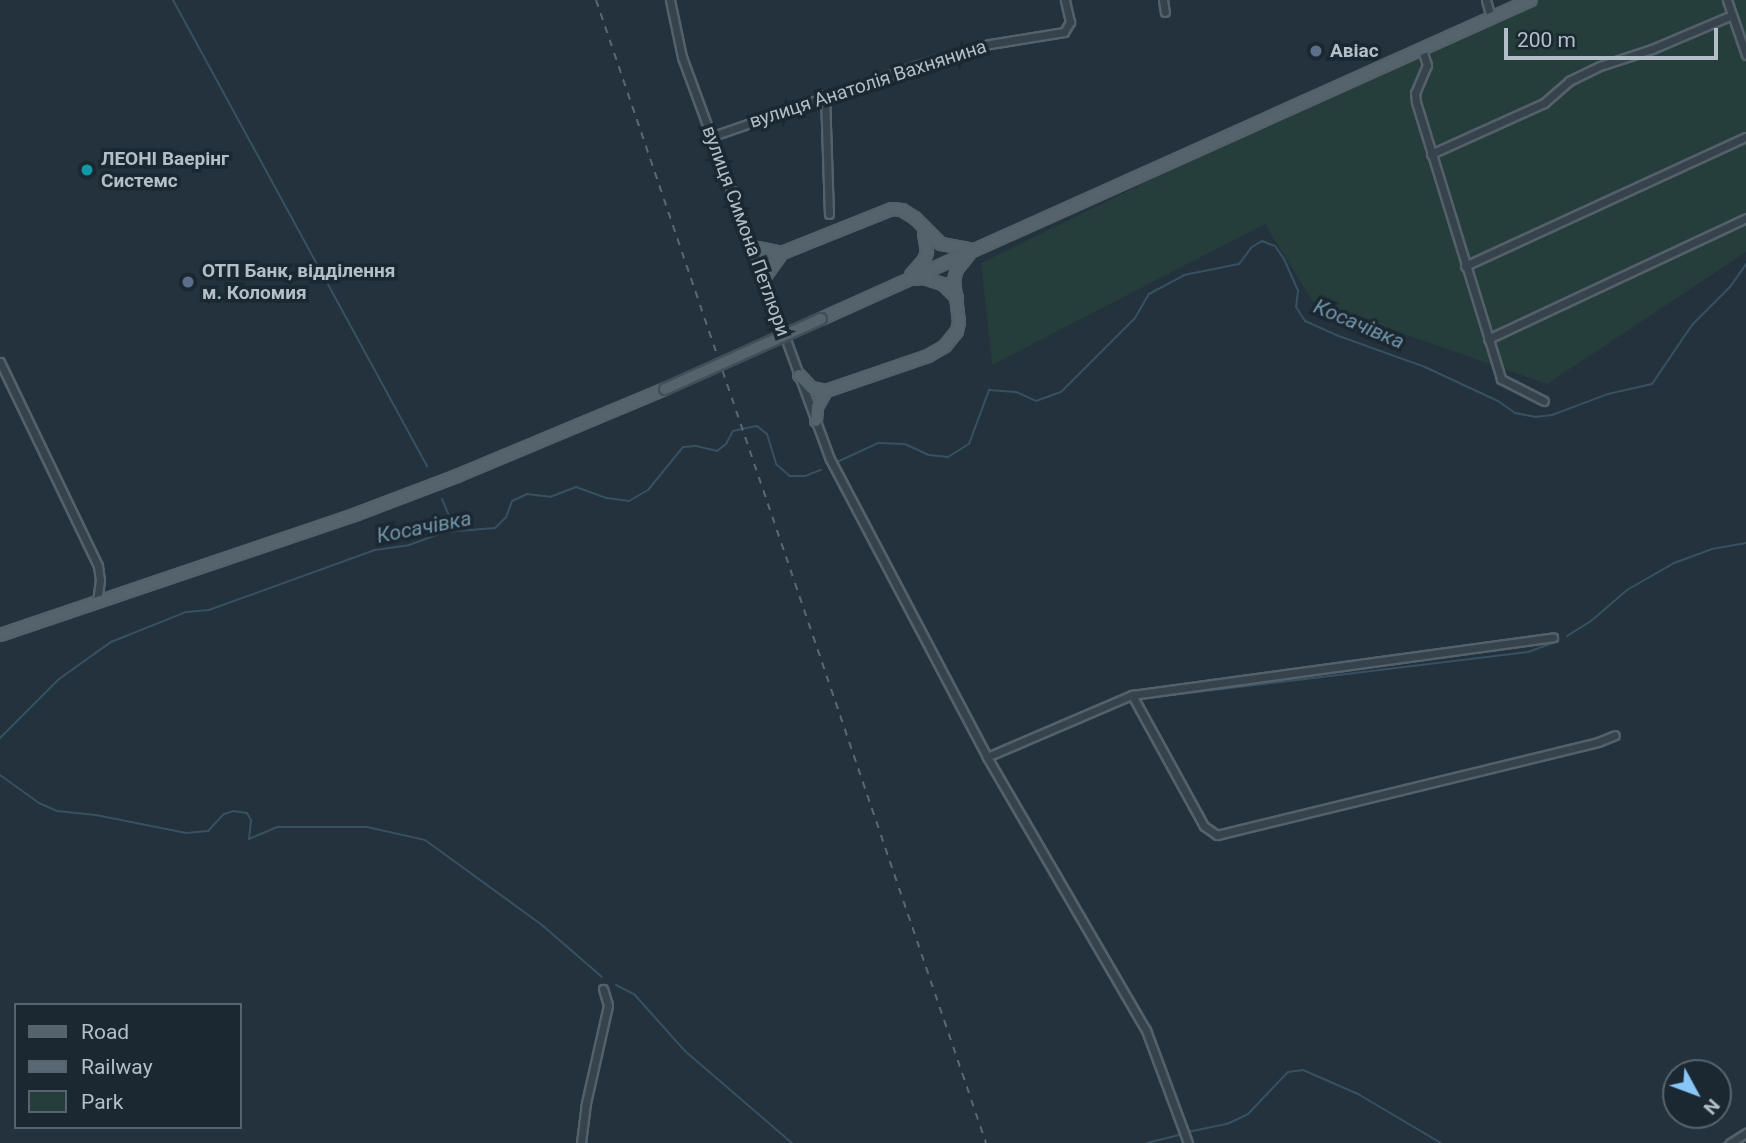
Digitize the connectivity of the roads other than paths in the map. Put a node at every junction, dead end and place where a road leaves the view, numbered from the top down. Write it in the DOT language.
graph roads {
  1 [pos="670,0"];
  2 [pos="1065,0"];
  3 [pos="1163,0"];
  4 [pos="1486,0"];
  5 [pos="1531,0"];
  6 [pos="1727,0"];
  7 [pos="1165,12"];
  8 [pos="1732,15"];
  9 [pos="1491,18"];
  10 [pos="1422,49"];
  11 [pos="1746,55"];
  12 [pos="825,95"];
  13 [pos="710,136"];
  14 [pos="1746,137"];
  15 [pos="1431,154"];
  16 [pos="829,214"];
  17 [pos="915,218"];
  18 [pos="1746,218"];
  19 [pos="752,247"];
  20 [pos="976,248"];
  21 [pos="782,253"];
  22 [pos="1465,266"];
  23 [pos="764,278"];
  24 [pos="906,279"];
  25 [pos="957,299"];
  26 [pos="1488,338"];
  27 [pos="0,362"];
  28 [pos="799,375"];
  29 [pos="825,391"];
  30 [pos="1544,401"];
  31 [pos="816,421"];
  32 [pos="97,601"];
  33 [pos="0,635"];
  34 [pos="1553,637"];
  35 [pos="1132,695"];
  36 [pos="1615,735"];
  37 [pos="987,757"];
  38 [pos="603,989"];
  39 [pos="1746,1133"];
  40 [pos="1187,1140"];
  41 [pos="581,1143"];
  42 [pos="1730,1143"];
  1 -- 13 [label="street, вулиця Симона Петлюри"];
  2 -- 12 [label="street, вулиця Анатолія Вахнянина"];
  3 -- 7 [label="street"];
  4 -- 9 [label="street"];
  5 -- 9 [label="main road"];
  6 -- 8 [label="street"];
  8 -- 11 [label="street"];
  8 -- 15 [label="street"];
  9 -- 10 [label="main road"];
  10 -- 15 [label="street"];
  10 -- 20 [label="main road"];
  12 -- 13 [label="street, вулиця Анатолія Вахнянина"];
  12 -- 16 [label="street"];
  13 -- 19 [label="street, вулиця Симона Петлюри"];
  14 -- 22 [label="street"];
  15 -- 22 [label="street"];
  17 -- 20 [label="main road"];
  17 -- 21 [label="main road"];
  17 -- 24 [label="main road"];
  18 -- 26 [label="street"];
  19 -- 21 [label="main road"];
  19 -- 23 [label="street, вулиця Симона Петлюри"];
  20 -- 24 [label="main road"];
  20 -- 25 [label="main road"];
  21 -- 23 [label="main road"];
  22 -- 26 [label="street"];
  23 -- 28 [label="street, вулиця Симона Петлюри"];
  24 -- 25 [label="main road"];
  24 -- 32 [label="main road, bridge"];
  25 -- 29 [label="main road"];
  26 -- 30 [label="street"];
  27 -- 32 [label="street"];
  28 -- 29 [label="main road"];
  28 -- 31 [label="street, вулиця Симона Петлюри"];
  29 -- 31 [label="main road"];
  31 -- 37 [label="street, вулиця Симона Петлюри"];
  32 -- 33 [label="main road"];
  34 -- 35 [label="street"];
  35 -- 36 [label="street"];
  35 -- 37 [label="street"];
  37 -- 40 [label="street, вулиця Симона Петлюри"];
  38 -- 41 [label="street"];
  39 -- 42 [label="street"];
}
